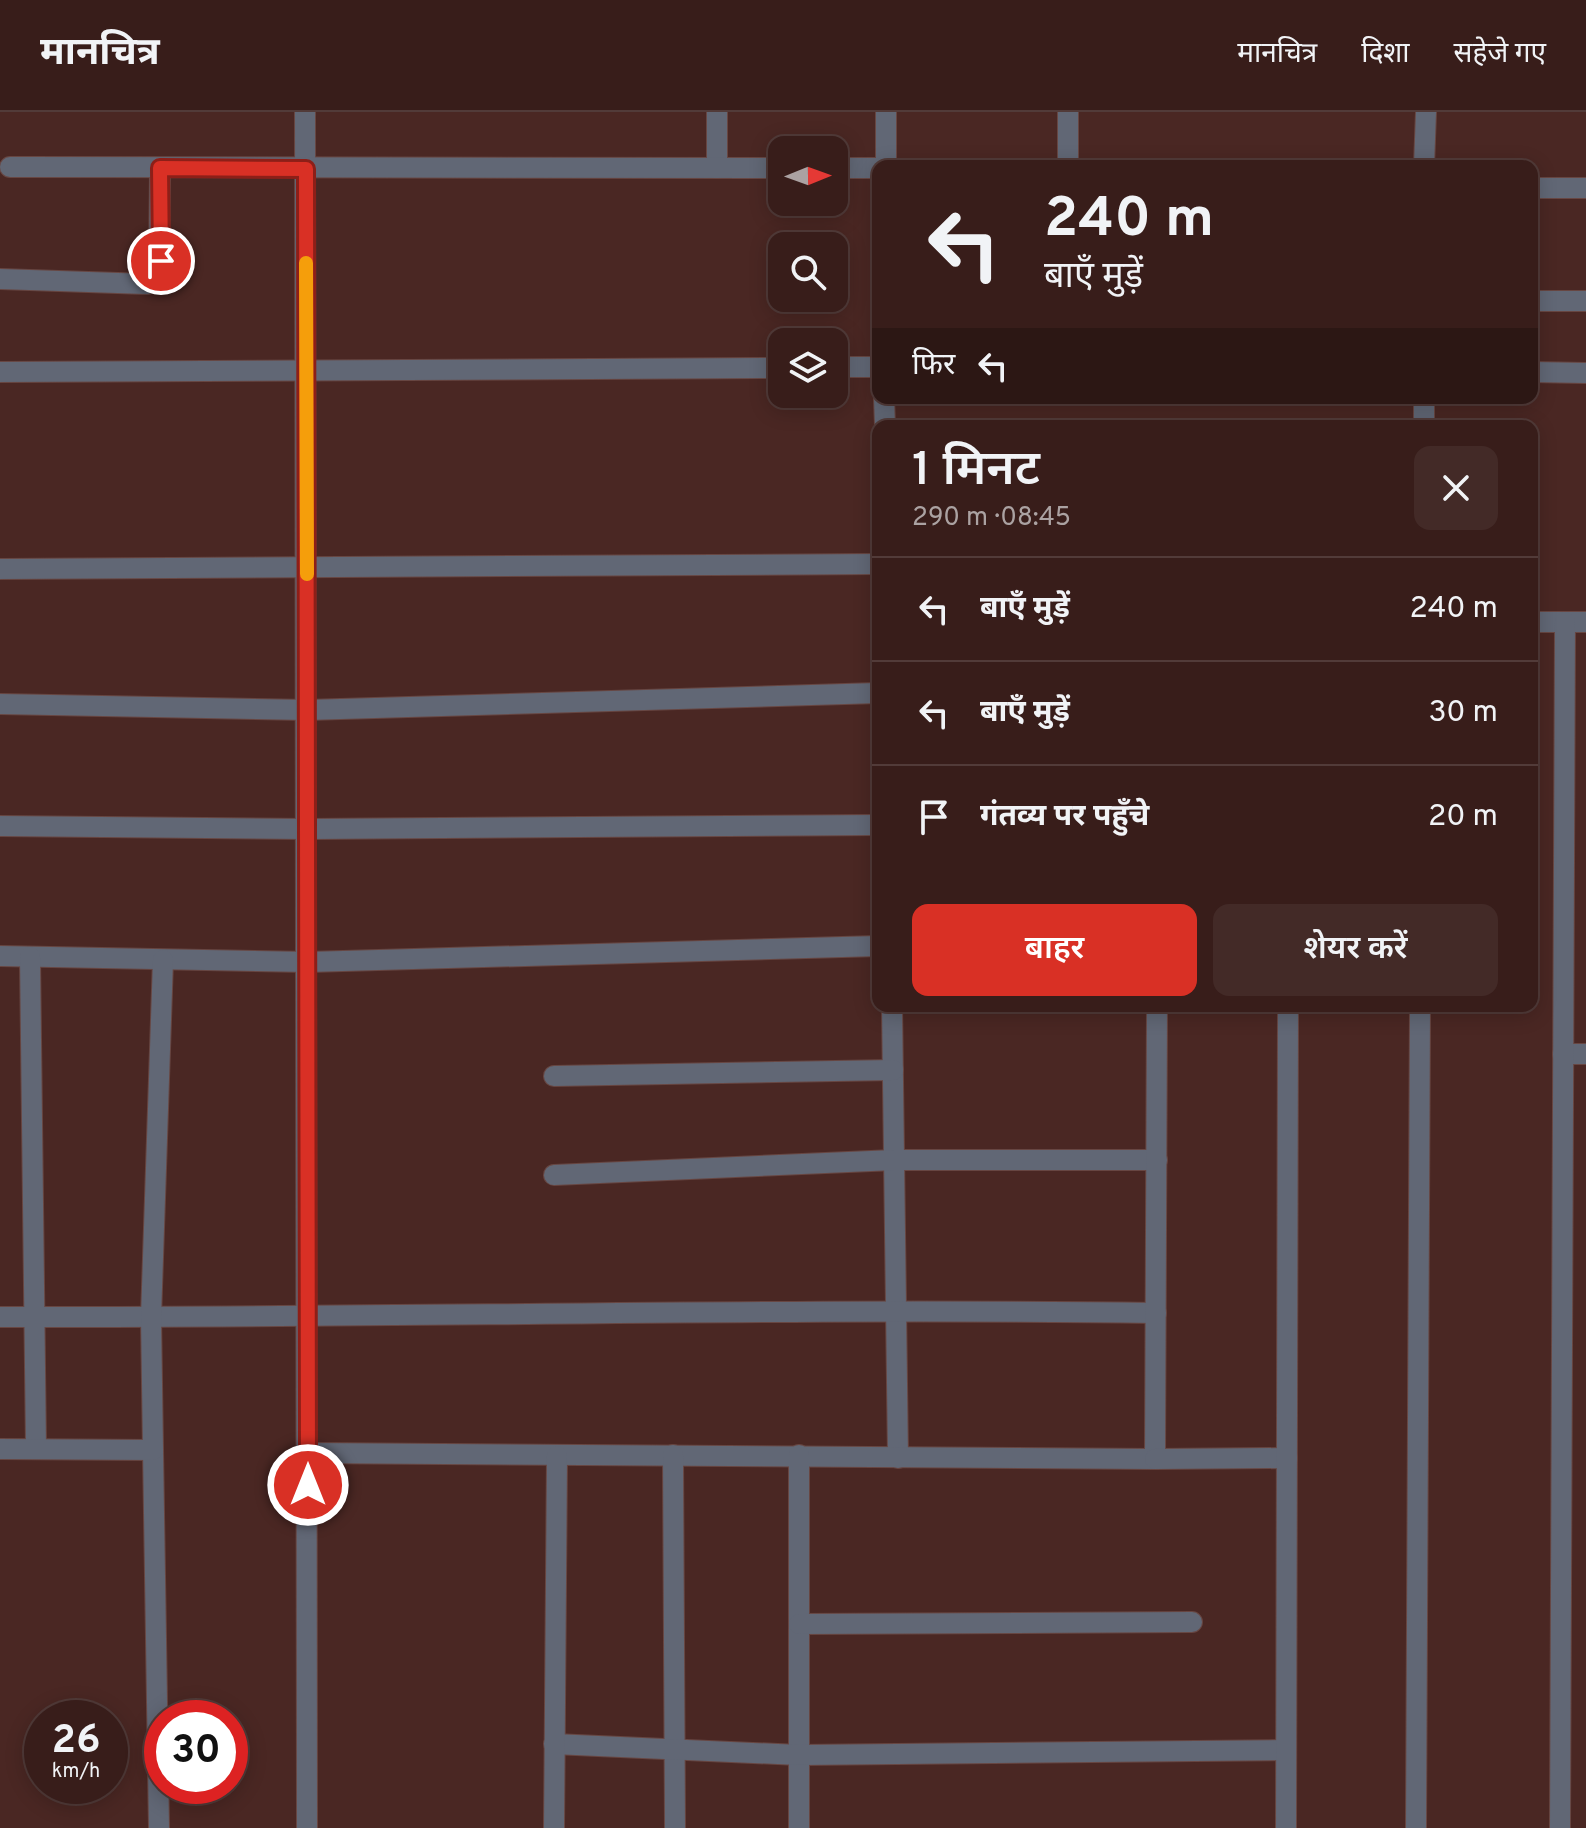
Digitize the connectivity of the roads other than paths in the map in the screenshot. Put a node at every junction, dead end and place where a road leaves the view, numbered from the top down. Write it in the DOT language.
graph roads {
  1 [pos="305,112"];
  2 [pos="717,112"];
  3 [pos="886,112"];
  4 [pos="1068,112"];
  5 [pos="1426,112"];
  6 [pos="886,160"];
  7 [pos="1068,160"];
  8 [pos="1424,160"];
  9 [pos="10,167"];
  10 [pos="160,168"];
  11 [pos="717,168"];
  12 [pos="768,168"];
  13 [pos="848,168"];
  14 [pos="872,168"];
  15 [pos="306,169"];
  16 [pos="1538,188"];
  17 [pos="1586,188"];
  18 [pos="0,279"];
  19 [pos="1538,301"];
  20 [pos="1586,301"];
  21 [pos="848,367"];
  22 [pos="872,367"];
  23 [pos="768,368"];
  24 [pos="0,372"];
  25 [pos="306,372"];
  26 [pos="1538,372"];
  27 [pos="1586,373"];
  28 [pos="872,564"];
  29 [pos="307,566"];
  30 [pos="0,569"];
  31 [pos="1538,622"];
  32 [pos="1565,622"];
  33 [pos="1586,622"];
  34 [pos="872,693"];
  35 [pos="0,704"];
  36 [pos="307,710"];
  37 [pos="872,825"];
  38 [pos="0,826"];
  39 [pos="307,829"];
  40 [pos="872,946"];
  41 [pos="0,956"];
  42 [pos="30,957"];
  43 [pos="163,960"];
  44 [pos="308,962"];
  45 [pos="892,1012"];
  46 [pos="1157,1012"];
  47 [pos="1288,1012"];
  48 [pos="1420,1012"];
  49 [pos="1563,1054"];
  50 [pos="1586,1054"];
  51 [pos="893,1070"];
  52 [pos="554,1076"];
  53 [pos="894,1160"];
  54 [pos="1157,1160"];
  55 [pos="554,1175"];
  56 [pos="896,1309"];
  57 [pos="1156,1313"];
  58 [pos="0,1317"];
  59 [pos="36,1317"];
  60 [pos="151,1317"];
  61 [pos="308,1317"];
  62 [pos="0,1449"];
  63 [pos="36,1449"];
  64 [pos="153,1450"];
  65 [pos="308,1453"];
  66 [pos="673,1455"];
  67 [pos="799,1455"];
  68 [pos="557,1456"];
  69 [pos="898,1458"];
  70 [pos="1287,1458"];
  71 [pos="1155,1459"];
  72 [pos="1192,1622"];
  73 [pos="799,1624"];
  74 [pos="554,1744"];
  75 [pos="675,1750"];
  76 [pos="1286,1750"];
  77 [pos="799,1755"];
  78 [pos="159,1828"];
  79 [pos="307,1828"];
  80 [pos="554,1828"];
  81 [pos="675,1828"];
  82 [pos="799,1828"];
  83 [pos="1286,1828"];
  84 [pos="1416,1828"];
  85 [pos="1560,1828"];
  1 -- 15 [label="street"];
  2 -- 11 [label="street"];
  3 -- 6 [label="street"];
  4 -- 7 [label="street"];
  5 -- 8 [label="street"];
  9 -- 10 [label="street"];
  10 -- 15 [label="street"];
  10 -- 18 [label="street"];
  11 -- 12 [label="street"];
  11 -- 15 [label="street"];
  13 -- 14 [label="street"];
  15 -- 25 [label="street"];
  16 -- 17 [label="street"];
  19 -- 20 [label="street"];
  21 -- 22 [label="street"];
  23 -- 25 [label="street"];
  24 -- 25 [label="street"];
  25 -- 29 [label="street"];
  26 -- 27 [label="street"];
  28 -- 29 [label="street"];
  29 -- 30 [label="street"];
  29 -- 36 [label="street"];
  31 -- 32 [label="street"];
  32 -- 33 [label="street"];
  32 -- 49 [label="street"];
  34 -- 36 [label="street"];
  35 -- 36 [label="street"];
  36 -- 39 [label="street"];
  37 -- 39 [label="street"];
  38 -- 39 [label="street"];
  39 -- 44 [label="street"];
  40 -- 44 [label="street"];
  41 -- 42 [label="street"];
  42 -- 43 [label="street"];
  42 -- 59 [label="street"];
  43 -- 44 [label="street"];
  43 -- 60 [label="street"];
  44 -- 61 [label="street"];
  45 -- 51 [label="street"];
  46 -- 54 [label="street"];
  47 -- 70 [label="street"];
  48 -- 84 [label="street"];
  49 -- 50 [label="street"];
  49 -- 85 [label="street"];
  51 -- 52 [label="street"];
  51 -- 53 [label="street"];
  53 -- 54 [label="street"];
  53 -- 55 [label="street"];
  53 -- 56 [label="street"];
  54 -- 57 [label="street"];
  56 -- 57 [label="street"];
  56 -- 61 [label="street"];
  56 -- 69 [label="street"];
  57 -- 71 [label="street"];
  58 -- 59 [label="street"];
  59 -- 60 [label="street"];
  59 -- 63 [label="street"];
  60 -- 61 [label="street"];
  60 -- 64 [label="street"];
  61 -- 65 [label="street"];
  62 -- 63 [label="street"];
  63 -- 64 [label="street"];
  64 -- 78 [label="street"];
  65 -- 68 [label="street"];
  65 -- 79 [label="street"];
  66 -- 67 [label="street"];
  66 -- 68 [label="street"];
  66 -- 75 [label="street"];
  67 -- 69 [label="street"];
  67 -- 73 [label="street"];
  68 -- 74 [label="street"];
  69 -- 71 [label="street"];
  70 -- 71 [label="street"];
  70 -- 76 [label="street"];
  72 -- 73 [label="street"];
  73 -- 77 [label="street"];
  74 -- 75 [label="street"];
  74 -- 80 [label="street"];
  75 -- 77 [label="street"];
  75 -- 81 [label="street"];
  76 -- 77 [label="street"];
  76 -- 83 [label="street"];
  77 -- 82 [label="street"];
}
